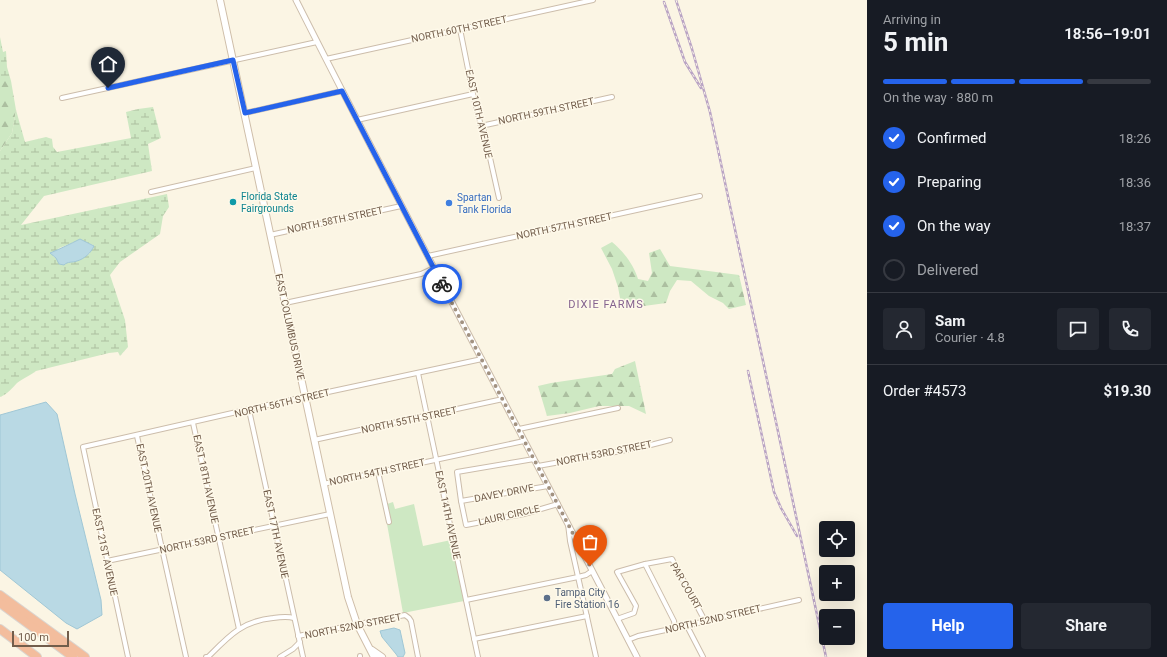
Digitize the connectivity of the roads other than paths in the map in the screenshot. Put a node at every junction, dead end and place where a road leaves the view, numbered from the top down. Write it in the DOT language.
graph roads {
  1 [pos="220,0"];
  2 [pos="296,0"];
  3 [pos="593,0"];
  4 [pos="460,29"];
  5 [pos="317,42"];
  6 [pos="326,59"];
  7 [pos="233,60"];
  8 [pos="342,91"];
  9 [pos="473,94"];
  10 [pos="612,97"];
  11 [pos="62,98"];
  12 [pos="245,113"];
  13 [pos="357,120"];
  14 [pos="481,126"];
  15 [pos="256,168"];
  16 [pos="151,192"];
  17 [pos="700,196"];
  18 [pos="498,198"];
  19 [pos="401,206"];
  20 [pos="270,235"];
  21 [pos="428,256"];
  22 [pos="434,268"];
  23 [pos="285,303"];
  24 [pos="482,359"];
  25 [pos="418,373"];
  26 [pos="305,397"];
  27 [pos="503,399"];
  28 [pos="618,408"];
  29 [pos="249,410"];
  30 [pos="427,416"];
  31 [pos="193,423"];
  32 [pos="518,429"];
  33 [pos="137,436"];
  34 [pos="314,440"];
  35 [pos="670,440"];
  36 [pos="524,441"];
  37 [pos="83,447"];
  38 [pos="534,459"];
  39 [pos="436,460"];
  40 [pos="538,466"];
  41 [pos="378,472"];
  42 [pos="323,484"];
  43 [pos="548,486"];
  44 [pos="461,502"];
  45 [pos="558,504"];
  46 [pos="330,514"];
  47 [pos="389,522"];
  48 [pos="568,523"];
  49 [pos="274,525"];
  50 [pos="218,537"];
  51 [pos="162,549"];
  52 [pos="107,561"];
  53 [pos="645,564"];
  54 [pos="592,571"];
  55 [pos="578,576"];
  56 [pos="0,595"];
  57 [pos="466,600"];
  58 [pos="799,600"];
  59 [pos="0,603"];
  60 [pos="587,616"];
  61 [pos="294,618"];
  62 [pos="617,619"];
  63 [pos="705,621"];
  64 [pos="357,624"];
  65 [pos="687,626"];
  66 [pos="674,628"];
  67 [pos="239,629"];
  68 [pos="3,631"];
  69 [pos="298,636"];
  70 [pos="474,639"];
  71 [pos="628,640"];
  72 [pos="300,642"];
  73 [pos="372,650"];
  74 [pos="33,657"];
  75 [pos="37,657"];
  76 [pos="73,657"];
  77 [pos="85,657"];
  78 [pos="128,657"];
  79 [pos="186,657"];
  80 [pos="208,657"];
  81 [pos="280,657"];
  82 [pos="303,657"];
  83 [pos="374,657"];
  84 [pos="382,657"];
  85 [pos="418,657"];
  86 [pos="478,657"];
  87 [pos="596,657"];
  88 [pos="637,657"];
  89 [pos="703,657"];
  1 -- 7 [label="main road, EAST COLUMBUS DRIVE"];
  2 -- 5 [label="street"];
  3 -- 4 [label="street, NORTH 60TH STREET"];
  4 -- 6 [label="street, NORTH 60TH STREET"];
  4 -- 9 [label="street, EAST 10TH AVENUE"];
  5 -- 6 [label="street"];
  5 -- 7 [label="street"];
  6 -- 8 [label="street"];
  7 -- 11 [label="street"];
  7 -- 12 [label="main road, EAST COLUMBUS DRIVE"];
  8 -- 12 [label="street"];
  8 -- 13 [label="street"];
  9 -- 13 [label="street"];
  9 -- 14 [label="street, EAST 10TH AVENUE"];
  10 -- 14 [label="street, NORTH 59TH STREET"];
  12 -- 15 [label="main road, EAST COLUMBUS DRIVE"];
  13 -- 19 [label="street"];
  14 -- 18 [label="street, EAST 10TH AVENUE"];
  15 -- 16 [label="street"];
  15 -- 20 [label="main road, EAST COLUMBUS DRIVE"];
  17 -- 21 [label="street, NORTH 57TH STREET"];
  19 -- 20 [label="street, NORTH 58TH STREET"];
  19 -- 21 [label="street"];
  20 -- 23 [label="main road, EAST COLUMBUS DRIVE"];
  21 -- 22 [label="street"];
  22 -- 23 [label="street"];
  22 -- 24 [label="street"];
  23 -- 26 [label="main road, EAST COLUMBUS DRIVE"];
  24 -- 25 [label="street, NORTH 56TH STREET"];
  24 -- 27 [label="street"];
  25 -- 26 [label="street, NORTH 56TH STREET"];
  25 -- 30 [label="street, EAST 14TH AVENUE"];
  26 -- 29 [label="street, NORTH 56TH STREET"];
  26 -- 34 [label="main road, EAST COLUMBUS DRIVE"];
  27 -- 30 [label="street, NORTH 55TH STREET"];
  27 -- 32 [label="street"];
  28 -- 32 [label="street"];
  29 -- 31 [label="street, NORTH 56TH STREET"];
  29 -- 49 [label="street, EAST 17TH AVENUE"];
  30 -- 34 [label="street, NORTH 55TH STREET"];
  30 -- 39 [label="street, EAST 14TH AVENUE"];
  31 -- 33 [label="street, NORTH 56TH STREET"];
  31 -- 50 [label="street, EAST 18TH AVENUE"];
  32 -- 36 [label="street"];
  33 -- 37 [label="street, NORTH 56TH STREET"];
  33 -- 51 [label="street, EAST 20TH AVENUE"];
  34 -- 42 [label="main road, EAST COLUMBUS DRIVE"];
  35 -- 40 [label="street, NORTH 53RD STREET"];
  36 -- 38 [label="street"];
  36 -- 39 [label="street, NORTH 54TH STREET"];
  37 -- 52 [label="street, EAST 21ST AVENUE"];
  38 -- 40 [label="street"];
  38 -- 44 [label="street, LAURI CIRCLE"];
  39 -- 41 [label="street, NORTH 54TH STREET"];
  39 -- 57 [label="street, EAST 14TH AVENUE"];
  40 -- 43 [label="street"];
  41 -- 42 [label="street, NORTH 54TH STREET"];
  41 -- 47 [label="street"];
  42 -- 46 [label="main road, EAST COLUMBUS DRIVE"];
  43 -- 44 [label="street, DAVEY DRIVE"];
  43 -- 45 [label="street"];
  44 -- 45 [label="street, LAURI CIRCLE"];
  45 -- 48 [label="street"];
  46 -- 49 [label="street, NORTH 53RD STREET"];
  46 -- 64 [label="main road, EAST COLUMBUS DRIVE"];
  48 -- 54 [label="street"];
  48 -- 55 [label="street"];
  49 -- 50 [label="street, NORTH 53RD STREET"];
  49 -- 61 [label="street, EAST 17TH AVENUE"];
  50 -- 51 [label="street, NORTH 53RD STREET"];
  50 -- 67 [label="street, EAST 18TH AVENUE"];
  51 -- 52 [label="street, NORTH 53RD STREET"];
  51 -- 79 [label="street, EAST 20TH AVENUE"];
  52 -- 78 [label="street, EAST 21ST AVENUE"];
  53 -- 62 [label="street, PAR COURT"];
  53 -- 63 [label="street, PAR COURT"];
  53 -- 66 [label="street"];
  54 -- 55 [label="street"];
  54 -- 62 [label="street"];
  55 -- 57 [label="street"];
  55 -- 60 [label="street"];
  56 -- 77 [label="highway"];
  57 -- 70 [label="street, EAST 14TH AVENUE"];
  58 -- 63 [label="street, NORTH 52ND STREET"];
  59 -- 76 [label="highway"];
  60 -- 70 [label="street"];
  60 -- 87 [label="street"];
  61 -- 67 [label="street, NORTH 52ND STREET"];
  61 -- 69 [label="street, EAST 17TH AVENUE"];
  62 -- 71 [label="street"];
  63 -- 65 [label="street, NORTH 52ND STREET"];
  64 -- 69 [label="street, NORTH 52ND STREET"];
  64 -- 73 [label="main road, EAST COLUMBUS DRIVE"];
  64 -- 85 [label="street, NORTH 52ND STREET"];
  65 -- 66 [label="street, NORTH 52ND STREET"];
  65 -- 89 [label="street"];
  66 -- 71 [label="street, NORTH 52ND STREET"];
  67 -- 80 [label="street, NORTH 52ND STREET"];
  68 -- 74 [label="highway"];
  68 -- 75 [label="highway"];
  69 -- 72 [label="street, EAST 17TH AVENUE"];
  70 -- 86 [label="street, EAST 14TH AVENUE"];
  71 -- 88 [label="street"];
  72 -- 81 [label="street"];
  72 -- 82 [label="street, EAST 17TH AVENUE"];
  73 -- 83 [label="main road, EAST COLUMBUS DRIVE"];
  73 -- 84 [label="main road, EAST COLUMBUS DRIVE"];
}
